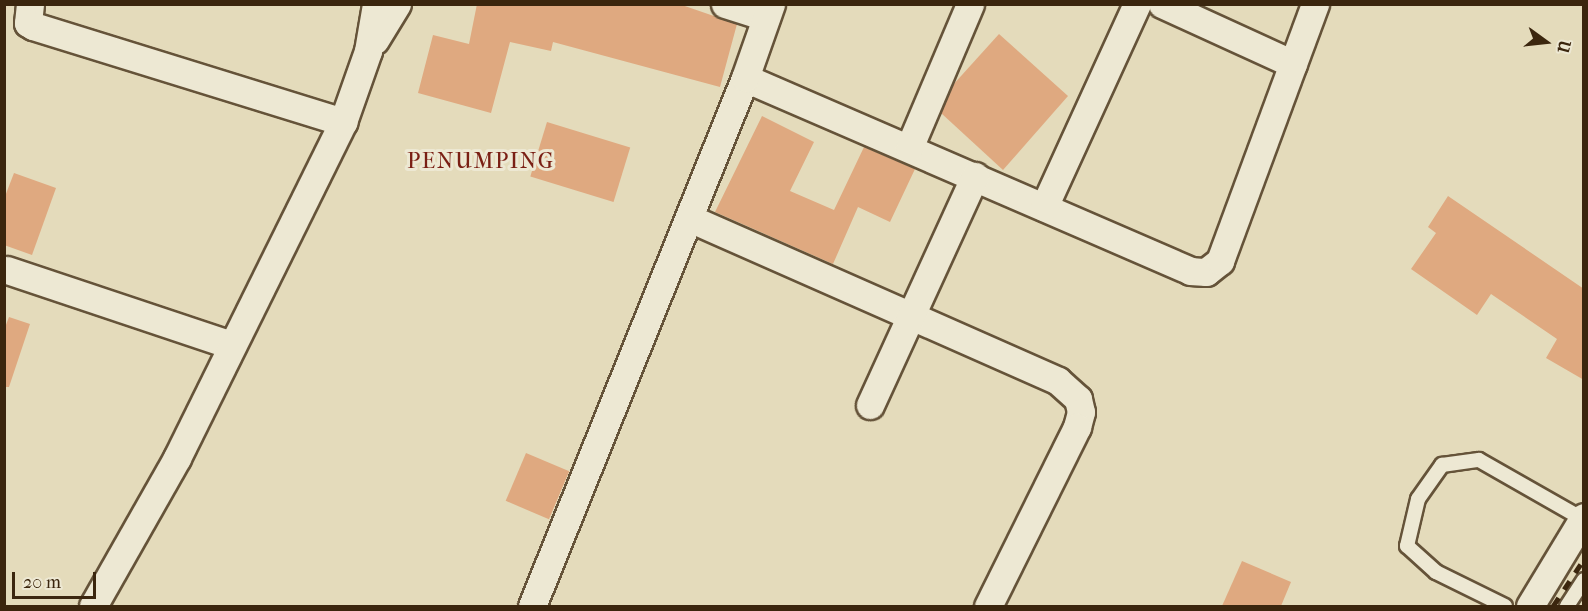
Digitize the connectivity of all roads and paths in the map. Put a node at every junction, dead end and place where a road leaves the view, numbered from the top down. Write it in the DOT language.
graph roads {
  1 [pos="30,4"];
  2 [pos="376,4"];
  3 [pos="397,4"];
  4 [pos="725,4"];
  5 [pos="970,4"];
  6 [pos="1137,4"];
  7 [pos="1162,4"];
  8 [pos="1315,4"];
  9 [pos="769,11"];
  10 [pos="368,51"];
  11 [pos="1293,64"];
  12 [pos="746,78"];
  13 [pos="343,122"];
  14 [pos="909,148"];
  15 [pos="975,176"];
  16 [pos="1044,207"];
  17 [pos="689,218"];
  18 [pos="7,270"];
  19 [pos="913,320"];
  20 [pos="231,345"];
  21 [pos="870,405"];
  22 [pos="1583,519"];
  23 [pos="1584,580"];
  24 [pos="93,606"];
  25 [pos="532,606"];
  26 [pos="988,606"];
  27 [pos="1504,606"];
  28 [pos="1530,606"];
  29 [pos="1567,606"];
  1 -- 13 [label="street"];
  2 -- 10 [label="street"];
  3 -- 10 [label="street"];
  4 -- 9 [label="street"];
  5 -- 14 [label="street"];
  6 -- 16 [label="street"];
  7 -- 11 [label="street"];
  8 -- 11 [label="street"];
  9 -- 12 [label="street"];
  10 -- 13 [label="street"];
  11 -- 16 [label="street"];
  12 -- 14 [label="street"];
  12 -- 17 [label="street"];
  13 -- 20 [label="street"];
  14 -- 15 [label="street"];
  15 -- 16 [label="street"];
  15 -- 19 [label="street"];
  17 -- 19 [label="street"];
  17 -- 25 [label="street"];
  18 -- 20 [label="street"];
  19 -- 21 [label="street"];
  19 -- 26 [label="street"];
  20 -- 24 [label="street"];
  22 -- 27 [label="lane"];
  22 -- 28 [label="street"];
  23 -- 29 [label="lane"];
}
